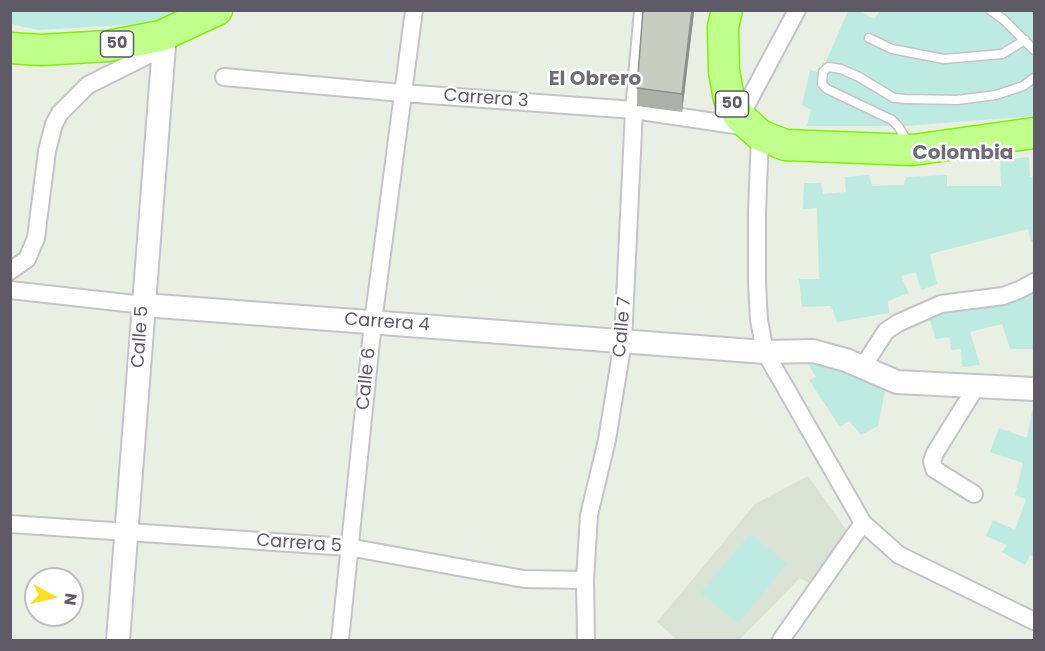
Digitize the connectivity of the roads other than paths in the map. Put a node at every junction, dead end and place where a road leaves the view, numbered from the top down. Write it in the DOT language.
graph roads {
  1 [pos="218,10"];
  2 [pos="414,10"];
  3 [pos="643,10"];
  4 [pos="727,10"];
  5 [pos="797,10"];
  6 [pos="990,10"];
  7 [pos="869,38"];
  8 [pos="164,40"];
  9 [pos="1025,40"];
  10 [pos="10,48"];
  11 [pos="1035,50"];
  12 [pos="224,77"];
  13 [pos="1035,78"];
  14 [pos="402,93"];
  15 [pos="634,110"];
  16 [pos="749,126"];
  17 [pos="1035,133"];
  18 [pos="913,150"];
  19 [pos="10,271"];
  20 [pos="1035,282"];
  21 [pos="10,290"];
  22 [pos="144,305"];
  23 [pos="373,322"];
  24 [pos="623,341"];
  25 [pos="765,352"];
  26 [pos="862,368"];
  27 [pos="976,387"];
  28 [pos="1035,389"];
  29 [pos="974,494"];
  30 [pos="863,523"];
  31 [pos="10,524"];
  32 [pos="126,532"];
  33 [pos="348,547"];
  34 [pos="585,580"];
  35 [pos="1035,621"];
  36 [pos="118,640"];
  37 [pos="340,640"];
  38 [pos="586,640"];
  39 [pos="781,640"];
  1 -- 8 [label="highway, 50"];
  2 -- 14 [label="street, Calle 6"];
  3 -- 15 [label="street, Calle 7"];
  4 -- 16 [label="highway, 50"];
  5 -- 16 [label="street"];
  6 -- 9 [label="lane"];
  7 -- 9 [label="lane"];
  8 -- 10 [label="highway, 50"];
  8 -- 19 [label="street"];
  8 -- 22 [label="street, Calle 5"];
  9 -- 11 [label="lane"];
  12 -- 14 [label="street, Carrera 3"];
  13 -- 18 [label="lane"];
  14 -- 15 [label="street, Carrera 3"];
  14 -- 23 [label="street, Calle 6"];
  15 -- 16 [label="street, Carrera 3"];
  15 -- 24 [label="street, Calle 7"];
  16 -- 18 [label="highway, Carrera 3 / 50"];
  16 -- 25 [label="street"];
  17 -- 18 [label="highway, 50"];
  20 -- 26 [label="street"];
  21 -- 22 [label="street, Carrera 4"];
  22 -- 23 [label="street, Carrera 4"];
  22 -- 32 [label="street, Calle 5"];
  23 -- 24 [label="street, Carrera 4"];
  23 -- 33 [label="street, Calle 6"];
  24 -- 25 [label="street, Carrera 4"];
  24 -- 34 [label="street, Calle 7"];
  25 -- 26 [label="street, Carrera 4"];
  25 -- 30 [label="street"];
  26 -- 27 [label="street, Carrera 4"];
  27 -- 28 [label="street, Carrera 4"];
  27 -- 29 [label="street"];
  30 -- 35 [label="street"];
  30 -- 39 [label="street"];
  31 -- 32 [label="street, Carrera 5"];
  32 -- 33 [label="street, Carrera 5"];
  32 -- 36 [label="street, Calle 5"];
  33 -- 34 [label="street, Carrera 5"];
  33 -- 37 [label="street, Calle 6"];
  34 -- 38 [label="street, Calle 7"];
}
